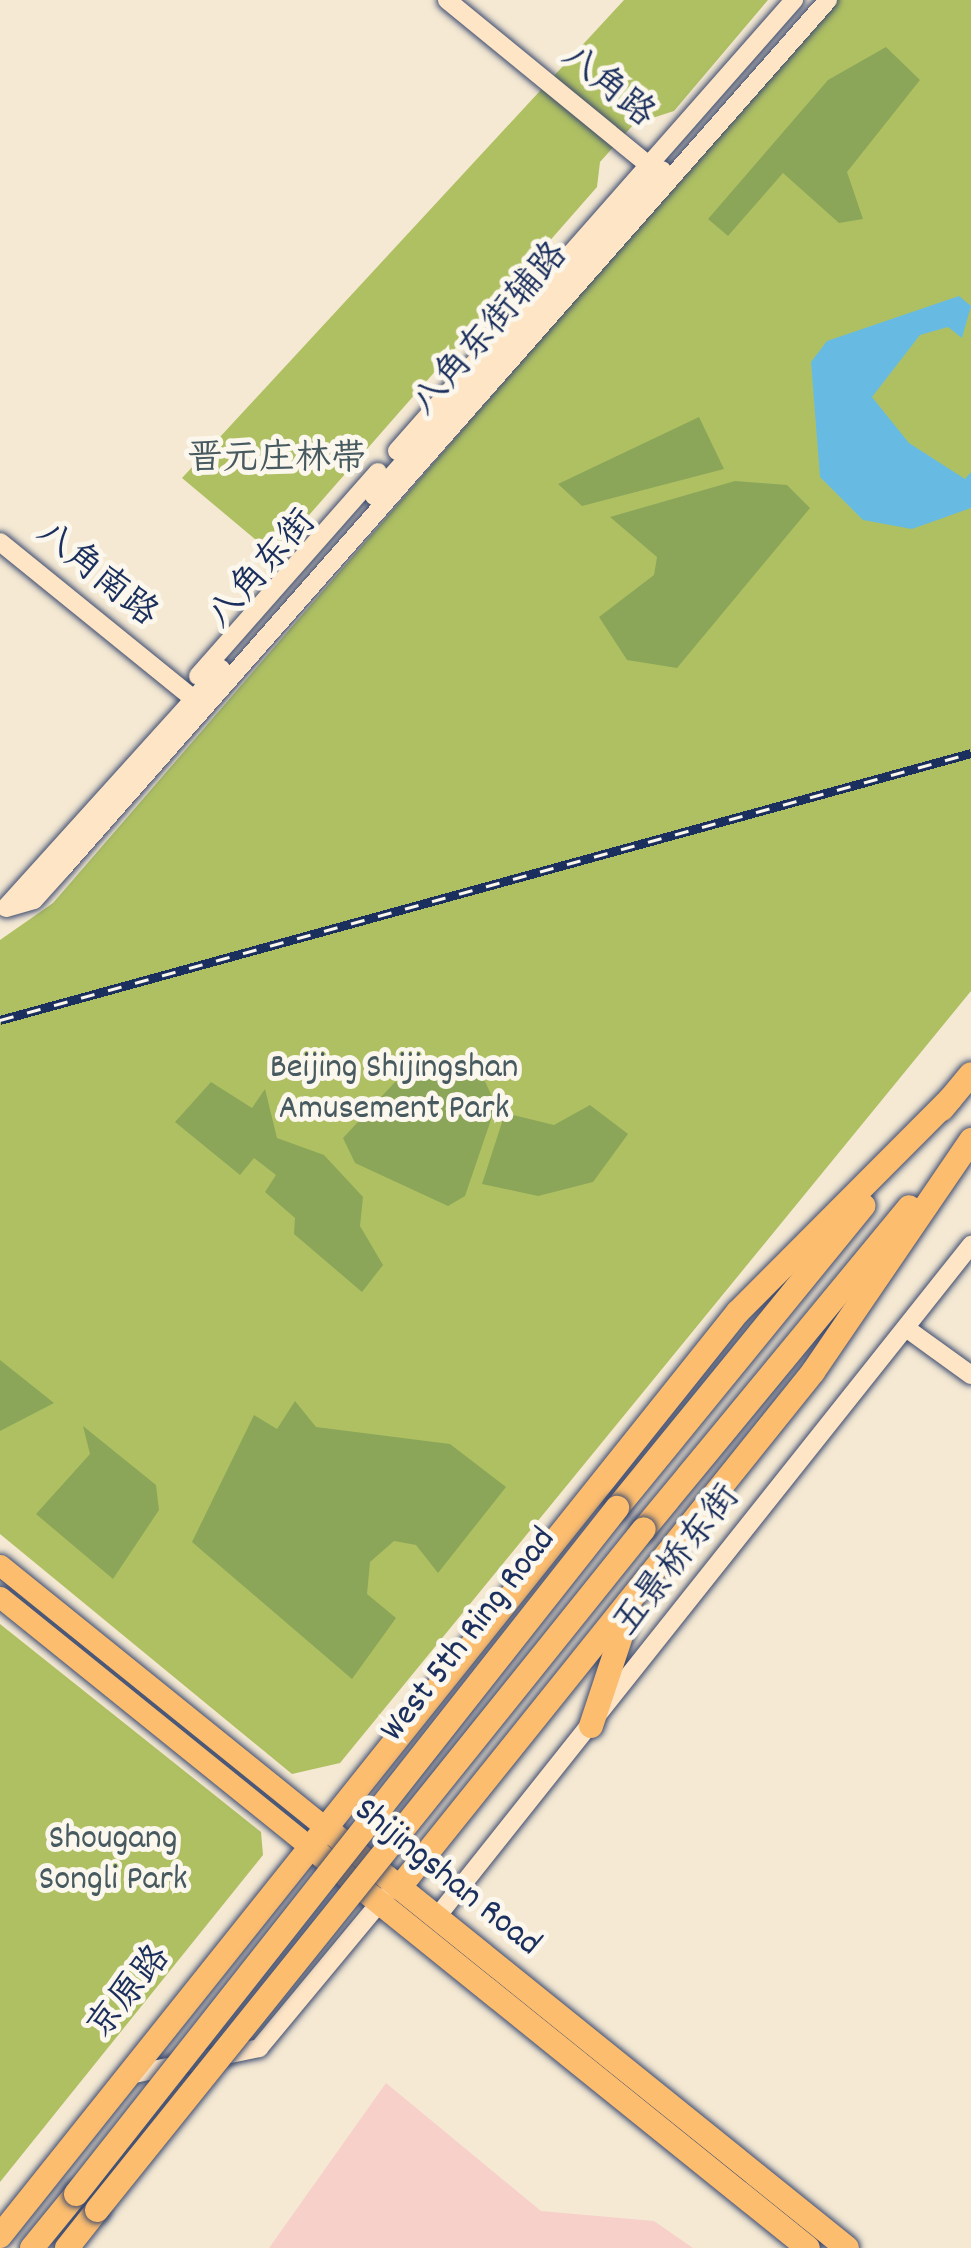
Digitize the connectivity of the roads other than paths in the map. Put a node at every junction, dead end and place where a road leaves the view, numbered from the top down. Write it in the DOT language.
graph roads {
  1 [pos="447,0"];
  2 [pos="794,0"];
  3 [pos="812,0"];
  4 [pos="828,0"];
  5 [pos="658,173"];
  6 [pos="0,542"];
  7 [pos="194,699"];
  8 [pos="2,906"];
  9 [pos="971,1074"];
  10 [pos="950,1099"];
  11 [pos="971,1131"];
  12 [pos="971,1140"];
  13 [pos="971,1245"];
  14 [pos="906,1328"];
  15 [pos="971,1376"];
  16 [pos="0,1565"];
  17 [pos="635,1592"];
  18 [pos="0,1597"];
  19 [pos="591,1726"];
  20 [pos="312,1838"];
  21 [pos="388,1895"];
  22 [pos="436,1918"];
  23 [pos="129,2075"];
  24 [pos="0,2212"];
  25 [pos="0,2236"];
  26 [pos="32,2248"];
  27 [pos="67,2248"];
  28 [pos="808,2248"];
  29 [pos="847,2248"];
  1 -- 5 [label="street, 八角路"];
  2 -- 5 [label="street, 八角东街"];
  3 -- 5 [label="street, 八角东街"];
  4 -- 5 [label="street"];
  5 -- 7 [label="street, 八角东街"];
  6 -- 7 [label="street, 八角南路"];
  7 -- 8 [label="street, 八角东街"];
  9 -- 10 [label="highway, West 5th Ring Road"];
  10 -- 20 [label="highway"];
  10 -- 26 [label="highway, West 5th Ring Road, bridge"];
  11 -- 27 [label="highway, West 5th Ring Road, bridge"];
  12 -- 17 [label="highway"];
  13 -- 14 [label="street, 五景桥东街"];
  14 -- 15 [label="street"];
  14 -- 19 [label="street, 五景桥东街"];
  16 -- 20 [label="main road, Shijingshan Road"];
  17 -- 19 [label="highway"];
  17 -- 21 [label="highway"];
  18 -- 20 [label="main road, Shijingshan Road"];
  19 -- 22 [label="street, 五景桥东街"];
  20 -- 21 [label="highway, Shijingshan Road"];
  20 -- 23 [label="highway, 京原路"];
  20 -- 24 [label="highway, 京原路"];
  21 -- 22 [label="highway, Shijingshan Road"];
  21 -- 23 [label="street"];
  21 -- 28 [label="highway, Shijingshan Road"];
  22 -- 29 [label="highway, Shijingshan Road"];
  23 -- 25 [label="highway, 京原路"];
}
